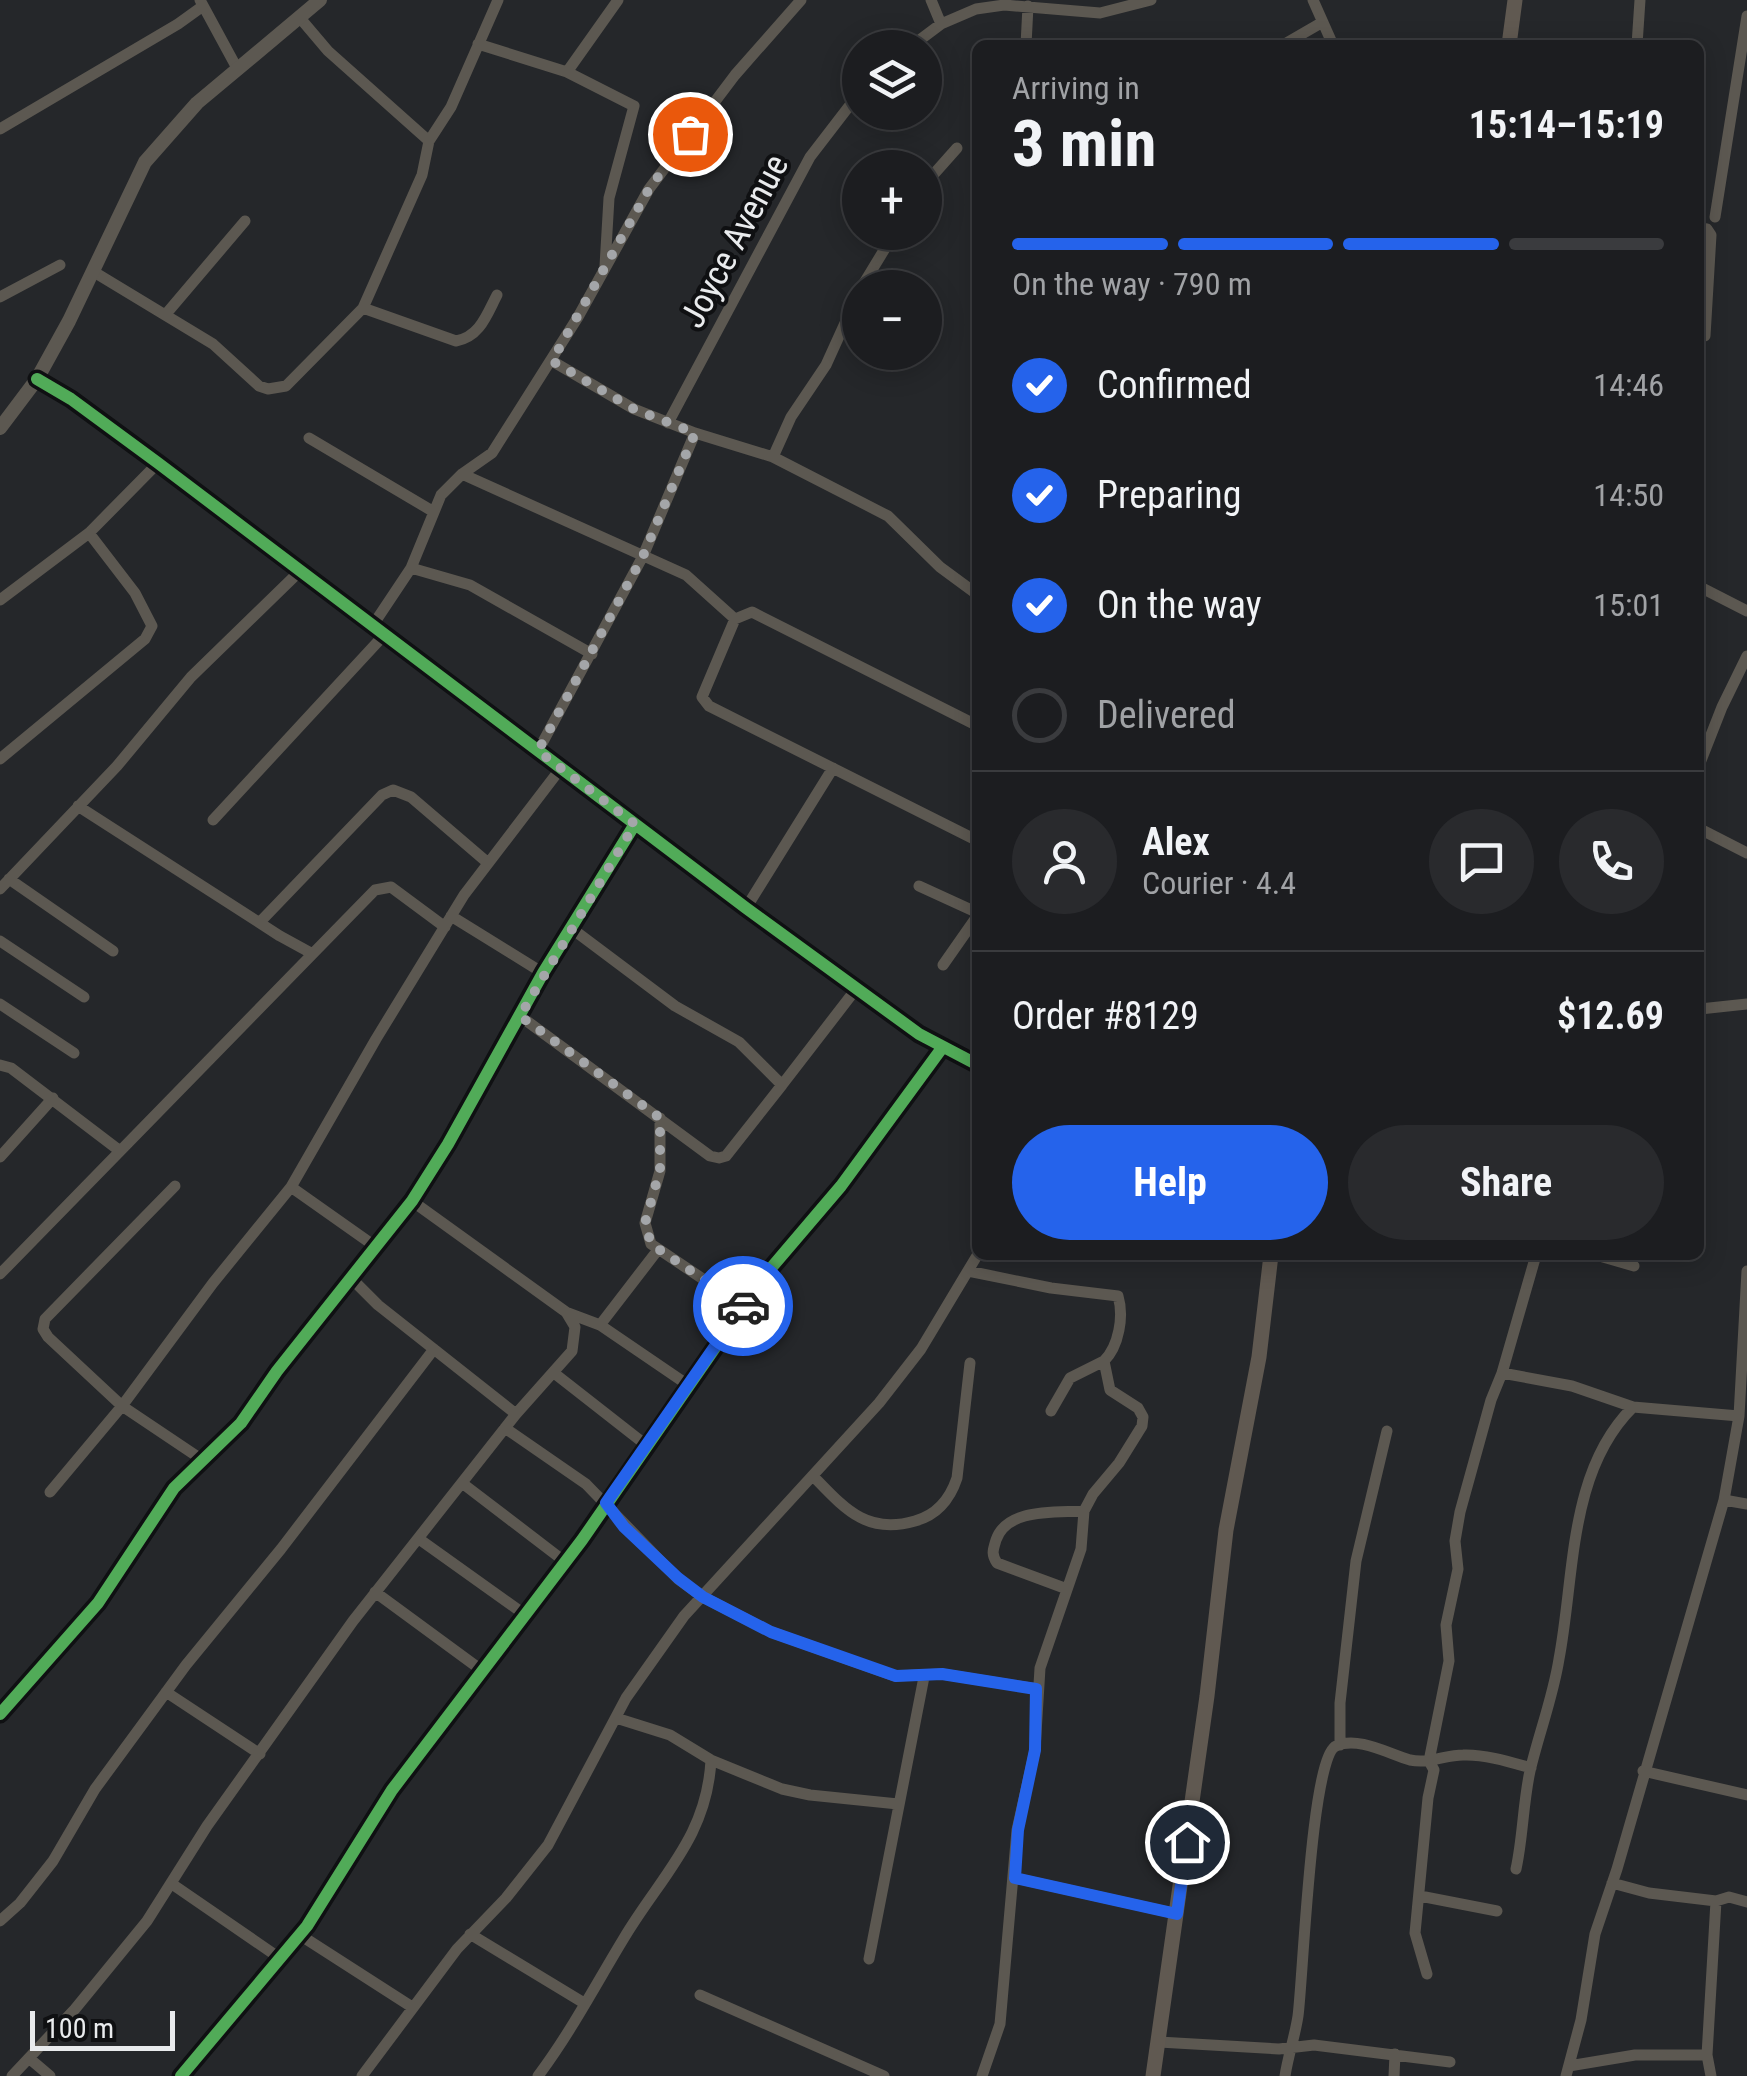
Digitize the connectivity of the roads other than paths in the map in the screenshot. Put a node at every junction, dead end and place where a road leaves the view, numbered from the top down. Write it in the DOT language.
graph roads {
  1 [pos="320,0"];
  2 [pos="498,0"];
  3 [pos="618,0"];
  4 [pos="801,0"];
  5 [pos="930,0"];
  6 [pos="1151,0"];
  7 [pos="1312,0"];
  8 [pos="1516,0"];
  9 [pos="1640,0"];
  10 [pos="202,3"];
  11 [pos="1028,6"];
  12 [pos="1747,16"];
  13 [pos="300,18"];
  14 [pos="941,24"];
  15 [pos="1321,24"];
  16 [pos="933,30"];
  17 [pos="1026,40"];
  18 [pos="1292,40"];
  19 [pos="1330,40"];
  20 [pos="1510,40"];
  21 [pos="1637,40"];
  22 [pos="478,44"];
  23 [pos="238,70"];
  24 [pos="568,72"];
  25 [pos="842,115"];
  26 [pos="0,129"];
  27 [pos="430,141"];
  28 [pos="957,148"];
  29 [pos="942,165"];
  30 [pos="1715,217"];
  31 [pos="245,222"];
  32 [pos="1704,229"];
  33 [pos="60,266"];
  34 [pos="604,266"];
  35 [pos="94,272"];
  36 [pos="497,295"];
  37 [pos="0,297"];
  38 [pos="363,308"];
  39 [pos="166,314"];
  40 [pos="842,329"];
  41 [pos="1704,336"];
  42 [pos="552,361"];
  43 [pos="37,379"];
  44 [pos="668,423"];
  45 [pos="0,428"];
  46 [pos="695,433"];
  47 [pos="309,438"];
  48 [pos="773,458"];
  49 [pos="158,464"];
  50 [pos="462,474"];
  51 [pos="434,512"];
  52 [pos="90,534"];
  53 [pos="643,556"];
  54 [pos="410,568"];
  55 [pos="301,570"];
  56 [pos="1704,588"];
  57 [pos="972,591"];
  58 [pos="0,600"];
  59 [pos="1747,611"];
  60 [pos="735,619"];
  61 [pos="373,624"];
  62 [pos="385,634"];
  63 [pos="592,654"];
  64 [pos="1747,656"];
  65 [pos="972,723"];
  66 [pos="538,751"];
  67 [pos="1704,753"];
  68 [pos="0,758"];
  69 [pos="561,768"];
  70 [pos="832,768"];
  71 [pos="78,806"];
  72 [pos="213,820"];
  73 [pos="635,824"];
  74 [pos="1704,831"];
  75 [pos="972,838"];
  76 [pos="1747,854"];
  77 [pos="488,863"];
  78 [pos="4,884"];
  79 [pos="919,886"];
  80 [pos="746,908"];
  81 [pos="972,911"];
  82 [pos="260,922"];
  83 [pos="448,922"];
  84 [pos="972,923"];
  85 [pos="571,928"];
  86 [pos="0,941"];
  87 [pos="113,951"];
  88 [pos="312,953"];
  89 [pos="943,965"];
  90 [pos="543,973"];
  91 [pos="856,989"];
  92 [pos="84,996"];
  93 [pos="0,1004"];
  94 [pos="1747,1004"];
  95 [pos="1704,1008"];
  96 [pos="520,1016"];
  97 [pos="942,1048"];
  98 [pos="74,1053"];
  99 [pos="972,1062"];
  100 [pos="0,1065"];
  101 [pos="782,1086"];
  102 [pos="53,1098"];
  103 [pos="660,1118"];
  104 [pos="120,1151"];
  105 [pos="0,1157"];
  106 [pos="174,1186"];
  107 [pos="291,1187"];
  108 [pos="412,1201"];
  109 [pos="376,1248"];
  110 [pos="658,1251"];
  111 [pos="974,1260"];
  112 [pos="1270,1260"];
  113 [pos="1535,1260"];
  114 [pos="1613,1260"];
  115 [pos="1634,1266"];
  116 [pos="968,1271"];
  117 [pos="1747,1271"];
  118 [pos="0,1274"];
  119 [pos="352,1280"];
  120 [pos="743,1306"];
  121 [pos="566,1312"];
  122 [pos="600,1326"];
  123 [pos="434,1350"];
  124 [pos="1104,1361"];
  125 [pos="970,1363"];
  126 [pos="554,1372"];
  127 [pos="1502,1373"];
  128 [pos="688,1385"];
  129 [pos="122,1406"];
  130 [pos="1633,1407"];
  131 [pos="1050,1411"];
  132 [pos="516,1414"];
  133 [pos="1739,1416"];
  134 [pos="505,1428"];
  135 [pos="1388,1432"];
  136 [pos="646,1444"];
  137 [pos="204,1462"];
  138 [pos="814,1477"];
  139 [pos="462,1483"];
  140 [pos="50,1492"];
  141 [pos="1724,1500"];
  142 [pos="606,1503"];
  143 [pos="1747,1504"];
  144 [pos="1084,1510"];
  145 [pos="419,1539"];
  146 [pos="564,1561"];
  147 [pos="1067,1588"];
  148 [pos="375,1592"];
  149 [pos="703,1597"];
  150 [pos="524,1614"];
  151 [pos="484,1672"];
  152 [pos="924,1677"];
  153 [pos="1036,1689"];
  154 [pos="166,1692"];
  155 [pos="0,1714"];
  156 [pos="616,1718"];
  157 [pos="1340,1745"];
  158 [pos="260,1754"];
  159 [pos="711,1760"];
  160 [pos="1428,1761"];
  161 [pos="1530,1768"];
  162 [pos="1643,1770"];
  163 [pos="1747,1795"];
  164 [pos="898,1804"];
  165 [pos="1516,1870"];
  166 [pos="1015,1878"];
  167 [pos="1612,1883"];
  168 [pos="172,1884"];
  169 [pos="1420,1896"];
  170 [pos="1716,1902"];
  171 [pos="1747,1902"];
  172 [pos="1497,1912"];
  173 [pos="1177,1914"];
  174 [pos="0,1921"];
  175 [pos="470,1934"];
  176 [pos="300,1936"];
  177 [pos="281,1959"];
  178 [pos="869,1960"];
  179 [pos="1428,1974"];
  180 [pos="700,1995"];
  181 [pos="584,2003"];
  182 [pos="412,2007"];
  183 [pos="1158,2042"];
  184 [pos="1290,2045"];
  185 [pos="1396,2054"];
  186 [pos="1707,2055"];
  187 [pos="30,2059"];
  188 [pos="1450,2062"];
  189 [pos="1567,2071"];
  190 [pos="12,2076"];
  191 [pos="50,2076"];
  192 [pos="181,2076"];
  193 [pos="362,2076"];
  194 [pos="538,2076"];
  195 [pos="884,2076"];
  196 [pos="982,2076"];
  197 [pos="1153,2076"];
  198 [pos="1285,2076"];
  199 [pos="1394,2076"];
  200 [pos="1711,2076"];
  1 -- 13 [label="street"];
  2 -- 22 [label="street"];
  3 -- 24 [label="street"];
  4 -- 34 [label="street"];
  5 -- 14 [label="street"];
  6 -- 11 [label="street"];
  7 -- 15 [label="street"];
  8 -- 20 [label="main road"];
  9 -- 21 [label="street"];
  10 -- 23 [label="street"];
  10 -- 26 [label="street"];
  11 -- 14 [label="street"];
  11 -- 17 [label="street"];
  12 -- 30 [label="street"];
  13 -- 23 [label="street"];
  13 -- 27 [label="street"];
  14 -- 16 [label="street"];
  15 -- 18 [label="street"];
  15 -- 19 [label="street"];
  22 -- 24 [label="street"];
  22 -- 27 [label="street"];
  23 -- 35 [label="street"];
  24 -- 34 [label="street"];
  25 -- 44 [label="street, Joyce Avenue"];
  27 -- 38 [label="street"];
  28 -- 29 [label="street"];
  31 -- 39 [label="street"];
  32 -- 41 [label="street"];
  33 -- 37 [label="street"];
  34 -- 42 [label="street"];
  35 -- 39 [label="street"];
  35 -- 43 [label="street"];
  36 -- 38 [label="street"];
  38 -- 39 [label="street"];
  40 -- 48 [label="street"];
  42 -- 44 [label="street"];
  42 -- 50 [label="street"];
  43 -- 45 [label="street"];
  43 -- 49 [label="street"];
  44 -- 46 [label="street"];
  46 -- 48 [label="street"];
  46 -- 53 [label="street"];
  47 -- 51 [label="street"];
  48 -- 57 [label="street"];
  49 -- 52 [label="street"];
  49 -- 55 [label="street"];
  50 -- 51 [label="street"];
  50 -- 53 [label="street"];
  51 -- 54 [label="street"];
  52 -- 58 [label="street"];
  52 -- 68 [label="street"];
  53 -- 60 [label="street"];
  53 -- 63 [label="street"];
  54 -- 61 [label="street"];
  54 -- 63 [label="street"];
  55 -- 61 [label="street"];
  55 -- 71 [label="street"];
  56 -- 59 [label="street"];
  60 -- 65 [label="street"];
  60 -- 70 [label="street"];
  61 -- 62 [label="street"];
  62 -- 66 [label="street"];
  62 -- 72 [label="street"];
  63 -- 66 [label="street"];
  64 -- 67 [label="street"];
  66 -- 69 [label="street"];
  69 -- 73 [label="street"];
  69 -- 77 [label="street"];
  70 -- 75 [label="street"];
  70 -- 80 [label="street"];
  71 -- 78 [label="street"];
  71 -- 82 [label="street"];
  73 -- 80 [label="street"];
  73 -- 85 [label="street"];
  74 -- 76 [label="street"];
  77 -- 82 [label="street"];
  77 -- 83 [label="street"];
  78 -- 87 [label="street"];
  79 -- 81 [label="street"];
  80 -- 91 [label="street"];
  82 -- 88 [label="street"];
  83 -- 88 [label="street"];
  83 -- 90 [label="street"];
  83 -- 107 [label="street"];
  84 -- 89 [label="street"];
  85 -- 90 [label="street"];
  85 -- 101 [label="street"];
  86 -- 92 [label="street"];
  88 -- 104 [label="street"];
  90 -- 96 [label="street"];
  91 -- 97 [label="street"];
  91 -- 101 [label="street"];
  93 -- 98 [label="street"];
  94 -- 95 [label="street"];
  96 -- 103 [label="street"];
  96 -- 108 [label="street"];
  97 -- 99 [label="street"];
  97 -- 120 [label="street"];
  100 -- 102 [label="street"];
  101 -- 103 [label="street"];
  102 -- 104 [label="street"];
  102 -- 105 [label="street"];
  103 -- 110 [label="street"];
  104 -- 118 [label="street"];
  106 -- 129 [label="street"];
  107 -- 109 [label="street"];
  107 -- 129 [label="street"];
  108 -- 109 [label="street"];
  108 -- 121 [label="street"];
  109 -- 119 [label="street"];
  110 -- 120 [label="street"];
  110 -- 122 [label="street"];
  111 -- 116 [label="street"];
  112 -- 173 [label="main road"];
  113 -- 127 [label="street"];
  114 -- 115 [label="street"];
  116 -- 124 [label="street"];
  116 -- 138 [label="street"];
  117 -- 133 [label="street"];
  119 -- 123 [label="street"];
  119 -- 137 [label="street"];
  120 -- 128 [label="street"];
  121 -- 122 [label="street"];
  121 -- 126 [label="street"];
  122 -- 128 [label="street"];
  123 -- 132 [label="street"];
  123 -- 154 [label="street"];
  124 -- 131 [label="street"];
  124 -- 144 [label="street"];
  125 -- 138 [label="street"];
  126 -- 132 [label="street"];
  126 -- 136 [label="street"];
  127 -- 130 [label="street"];
  127 -- 160 [label="street"];
  128 -- 136 [label="street"];
  129 -- 137 [label="street"];
  129 -- 140 [label="street"];
  130 -- 133 [label="street"];
  130 -- 161 [label="street"];
  132 -- 134 [label="street"];
  133 -- 141 [label="street"];
  134 -- 139 [label="street"];
  134 -- 142 [label="street"];
  135 -- 157 [label="street"];
  136 -- 142 [label="street"];
  137 -- 155 [label="street"];
  138 -- 149 [label="street"];
  139 -- 145 [label="street"];
  139 -- 146 [label="street"];
  141 -- 143 [label="street"];
  141 -- 162 [label="street"];
  142 -- 146 [label="street"];
  142 -- 149 [label="street"];
  144 -- 147 [label="street"];
  144 -- 147 [label="street"];
  145 -- 148 [label="street"];
  145 -- 150 [label="street"];
  146 -- 150 [label="street"];
  147 -- 153 [label="street"];
  148 -- 151 [label="street"];
  148 -- 158 [label="street"];
  149 -- 152 [label="street"];
  149 -- 156 [label="street"];
  150 -- 151 [label="street"];
  151 -- 176 [label="street"];
  152 -- 153 [label="street"];
  152 -- 164 [label="street"];
  153 -- 166 [label="street"];
  154 -- 158 [label="street"];
  154 -- 174 [label="street"];
  156 -- 159 [label="street"];
  156 -- 175 [label="street"];
  157 -- 160 [label="street"];
  157 -- 184 [label="street"];
  158 -- 168 [label="street"];
  159 -- 164 [label="street"];
  159 -- 181 [label="street"];
  160 -- 161 [label="street"];
  160 -- 169 [label="street"];
  161 -- 165 [label="street"];
  162 -- 163 [label="street"];
  162 -- 167 [label="street"];
  164 -- 178 [label="street"];
  166 -- 173 [label="street"];
  166 -- 196 [label="street"];
  167 -- 170 [label="street"];
  167 -- 189 [label="street"];
  168 -- 177 [label="street"];
  168 -- 187 [label="street"];
  169 -- 172 [label="street"];
  169 -- 179 [label="street"];
  170 -- 171 [label="street"];
  170 -- 186 [label="street"];
  173 -- 183 [label="main road"];
  175 -- 181 [label="street"];
  175 -- 182 [label="street"];
  176 -- 177 [label="street"];
  176 -- 182 [label="street"];
  177 -- 192 [label="street"];
  180 -- 195 [label="street"];
  181 -- 194 [label="street"];
  182 -- 193 [label="street"];
  183 -- 184 [label="street"];
  183 -- 197 [label="main road"];
  184 -- 185 [label="street"];
  184 -- 198 [label="street"];
  185 -- 188 [label="street"];
  185 -- 199 [label="street"];
  186 -- 189 [label="street"];
  186 -- 200 [label="street"];
  187 -- 190 [label="street"];
  187 -- 191 [label="street"];
}
